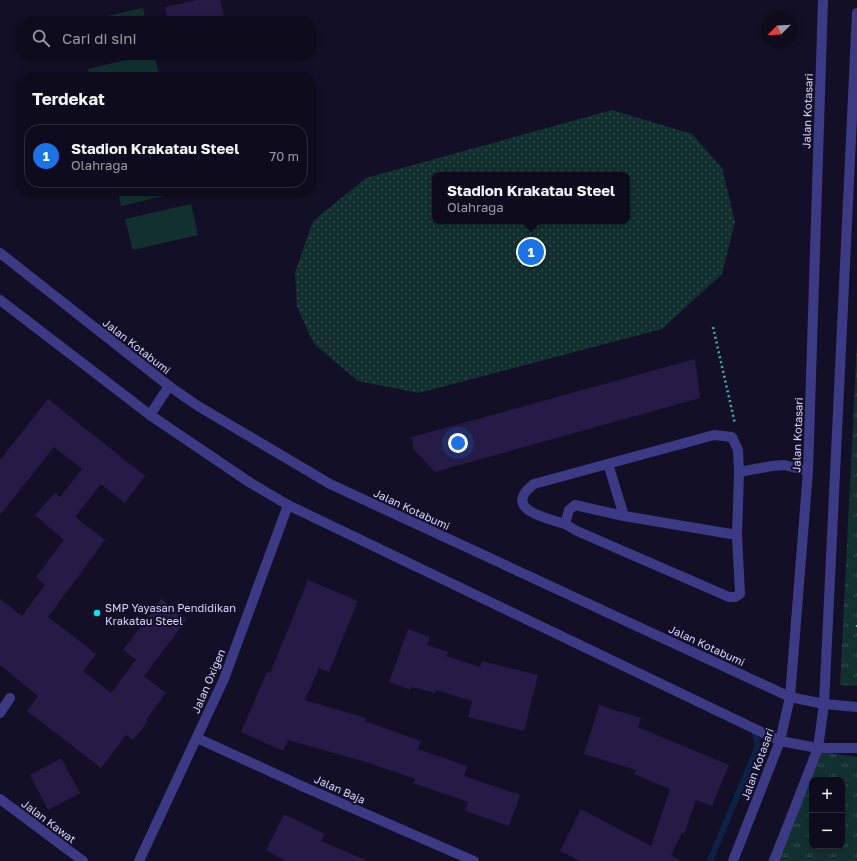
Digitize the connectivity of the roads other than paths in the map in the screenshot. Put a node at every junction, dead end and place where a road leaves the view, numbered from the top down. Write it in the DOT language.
graph roads {
  1 [pos="823,0"];
  2 [pos="857,13"];
  3 [pos="0,253"];
  4 [pos="0,300"];
  5 [pos="169,386"];
  6 [pos="150,415"];
  7 [pos="608,464"];
  8 [pos="739,472"];
  9 [pos="808,472"];
  10 [pos="288,505"];
  11 [pos="624,516"];
  12 [pos="565,524"];
  13 [pos="737,535"];
  14 [pos="790,697"];
  15 [pos="10,698"];
  16 [pos="824,704"];
  17 [pos="857,707"];
  18 [pos="0,713"];
  19 [pos="197,738"];
  20 [pos="780,741"];
  21 [pos="818,748"];
  22 [pos="857,748"];
  23 [pos="0,799"];
  24 [pos="83,861"];
  25 [pos="139,861"];
  26 [pos="474,861"];
  27 [pos="733,861"];
  28 [pos="774,861"];
  1 -- 9 [label="street, Jalan Kotasari"];
  2 -- 16 [label="street"];
  3 -- 5 [label="street, Jalan Kotabumi"];
  4 -- 6 [label="street"];
  5 -- 6 [label="street"];
  5 -- 14 [label="street, Jalan Kotabumi"];
  6 -- 10 [label="street"];
  7 -- 8 [label="street"];
  7 -- 11 [label="street"];
  7 -- 12 [label="street"];
  8 -- 9 [label="street"];
  8 -- 13 [label="street"];
  9 -- 14 [label="street, Jalan Kotasari"];
  10 -- 19 [label="street, Jalan Oxigen"];
  10 -- 20 [label="street"];
  11 -- 12 [label="street"];
  11 -- 13 [label="street"];
  12 -- 13 [label="street"];
  14 -- 16 [label="street, Jalan Kotabumi"];
  14 -- 20 [label="street, Jalan Kotasari"];
  15 -- 18 [label="street"];
  16 -- 17 [label="street, Jalan Kotabumi"];
  16 -- 21 [label="street"];
  19 -- 25 [label="street, Jalan Oxigen"];
  19 -- 26 [label="street, Jalan Baja"];
  20 -- 21 [label="street"];
  20 -- 27 [label="street, Jalan Kotasari"];
  21 -- 22 [label="street"];
  21 -- 28 [label="street"];
  23 -- 24 [label="street, Jalan Kawat"];
}
